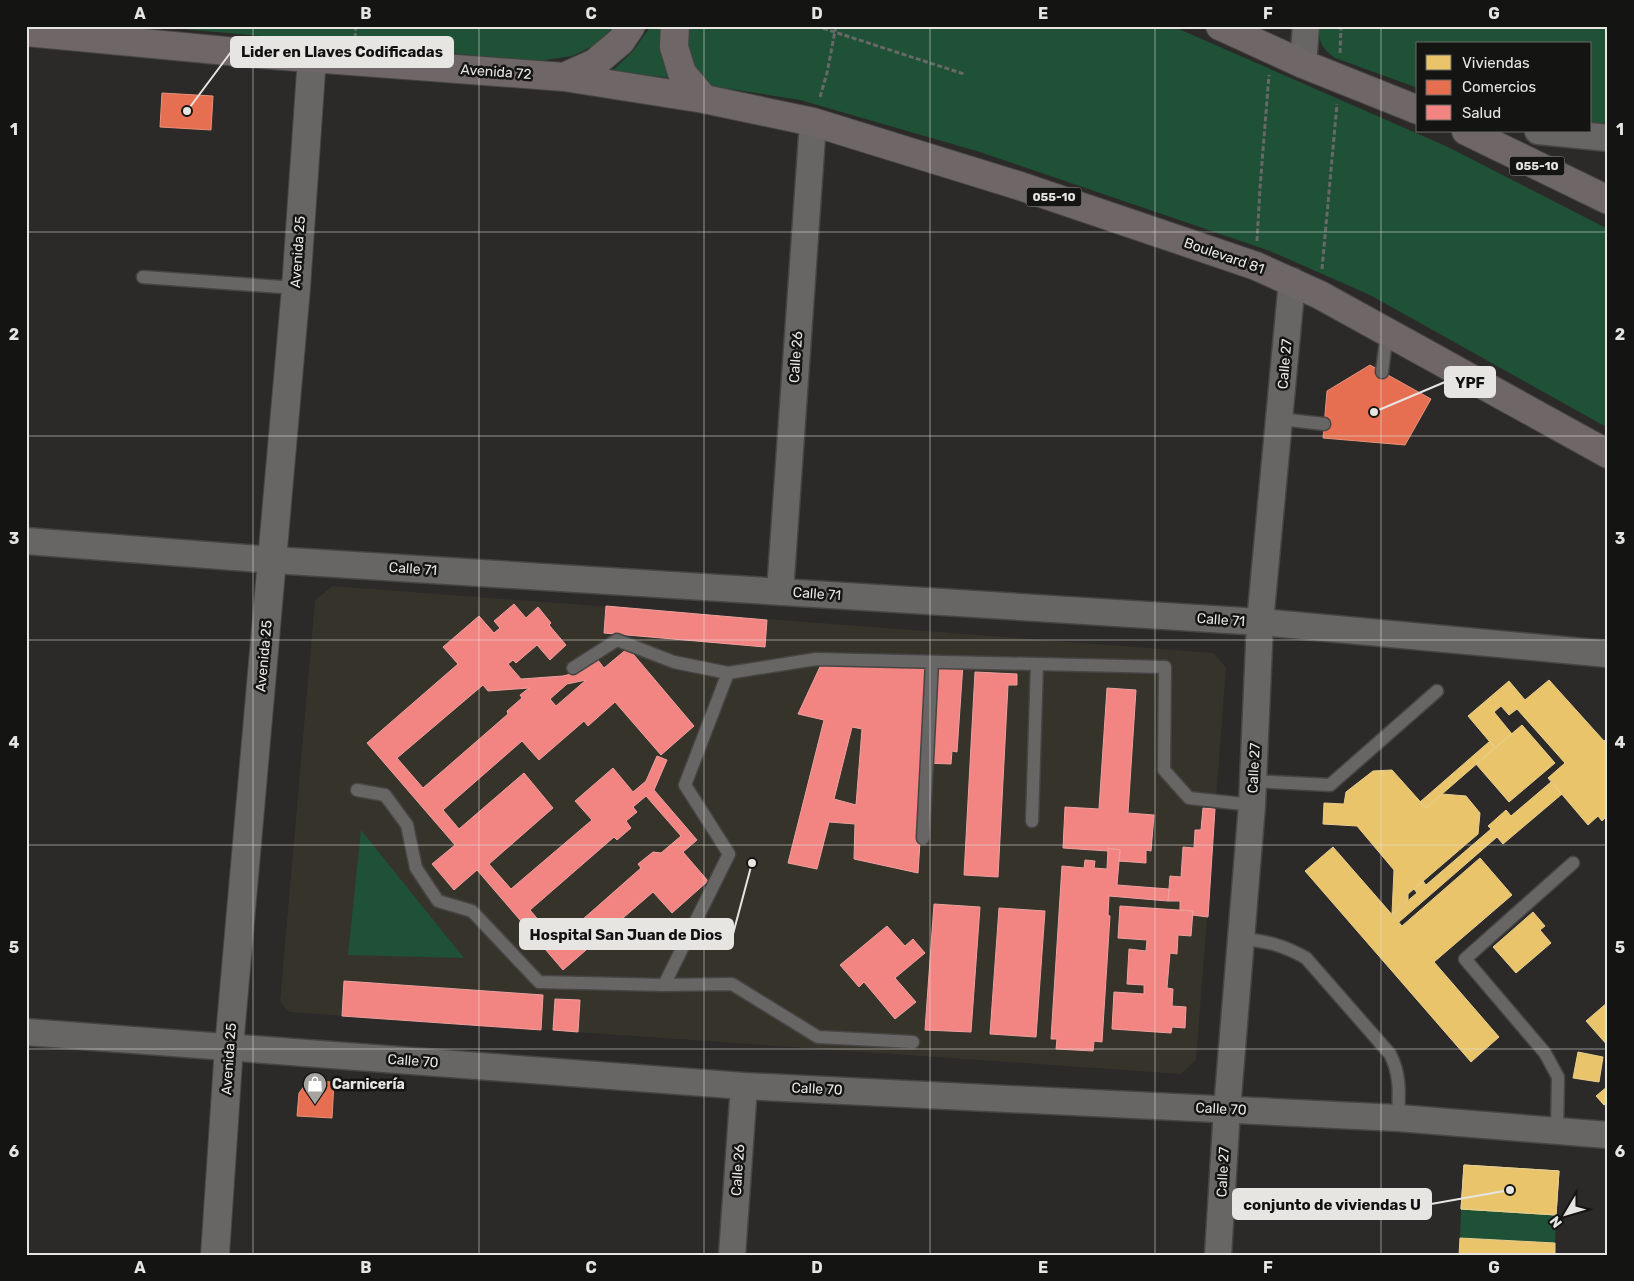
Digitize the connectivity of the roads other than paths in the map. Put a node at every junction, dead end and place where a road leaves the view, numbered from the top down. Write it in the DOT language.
graph roads {
  1 [pos="630,26"];
  2 [pos="675,26"];
  3 [pos="1220,26"];
  4 [pos="1306,26"];
  5 [pos="39,31"];
  6 [pos="312,57"];
  7 [pos="1303,64"];
  8 [pos="564,77"];
  9 [pos="704,99"];
  10 [pos="1416,109"];
  11 [pos="813,122"];
  12 [pos="1468,132"];
  13 [pos="1548,132"];
  14 [pos="1608,138"];
  15 [pos="1608,200"];
  16 [pos="143,277"];
  17 [pos="1292,281"];
  18 [pos="296,288"];
  19 [pos="1387,332"];
  20 [pos="1382,372"];
  21 [pos="1280,420"];
  22 [pos="1324,424"];
  23 [pos="1608,454"];
  24 [pos="26,541"];
  25 [pos="273,560"];
  26 [pos="780,592"];
  27 [pos="1260,622"];
  28 [pos="1608,654"];
  29 [pos="932,662"];
  30 [pos="1038,664"];
  31 [pos="573,668"];
  32 [pos="728,673"];
  33 [pos="1437,691"];
  34 [pos="357,790"];
  35 [pos="1253,793"];
  36 [pos="1032,821"];
  37 [pos="923,838"];
  38 [pos="1573,863"];
  39 [pos="1240,938"];
  40 [pos="664,984"];
  41 [pos="26,1032"];
  42 [pos="913,1042"];
  43 [pos="229,1047"];
  44 [pos="744,1086"];
  45 [pos="1227,1109"];
  46 [pos="1398,1118"];
  47 [pos="1557,1132"];
  48 [pos="1608,1135"];
  49 [pos="215,1255"];
  50 [pos="732,1255"];
  51 [pos="1218,1255"];
  1 -- 8 [label="highway"];
  2 -- 9 [label="highway"];
  3 -- 7 [label="highway"];
  4 -- 7 [label="street"];
  5 -- 6 [label="highway, Avenida 72 / 055-10"];
  6 -- 8 [label="highway, Avenida 72 / 055-10"];
  6 -- 18 [label="street, Avenida 25"];
  7 -- 10 [label="highway"];
  8 -- 9 [label="highway, Avenida 72 / 055-10"];
  9 -- 11 [label="highway, Avenida 72 / 055-10"];
  11 -- 17 [label="highway, Boulevard 81 / 055-10"];
  11 -- 26 [label="street, Calle 26"];
  12 -- 15 [label="highway, 055-10"];
  13 -- 14 [label="street"];
  16 -- 18 [label="lane"];
  17 -- 19 [label="highway, Boulevard 81 / 055-10"];
  17 -- 21 [label="street, Calle 27"];
  18 -- 25 [label="street, Avenida 25"];
  19 -- 20 [label="lane"];
  19 -- 23 [label="highway, Boulevard 81 / 055-10"];
  21 -- 22 [label="lane"];
  21 -- 27 [label="street, Calle 27"];
  24 -- 25 [label="street, Calle 71"];
  25 -- 26 [label="street, Calle 71"];
  25 -- 43 [label="street, Avenida 25"];
  26 -- 27 [label="street, Calle 71"];
  27 -- 28 [label="street, Calle 71"];
  27 -- 35 [label="street, Calle 27"];
  29 -- 30 [label="lane"];
  29 -- 32 [label="lane"];
  29 -- 37 [label="lane"];
  30 -- 35 [label="lane"];
  30 -- 36 [label="lane"];
  31 -- 32 [label="lane"];
  32 -- 40 [label="lane"];
  33 -- 35 [label="lane"];
  34 -- 40 [label="lane"];
  35 -- 39 [label="street, Calle 27"];
  38 -- 47 [label="lane"];
  39 -- 45 [label="street, Calle 27"];
  39 -- 46 [label="lane"];
  40 -- 42 [label="lane"];
  41 -- 43 [label="street, Calle 70"];
  43 -- 44 [label="street, Calle 70"];
  43 -- 49 [label="street, Avenida 25"];
  44 -- 45 [label="street, Calle 70"];
  44 -- 50 [label="street, Calle 26"];
  45 -- 46 [label="street, Calle 70"];
  45 -- 51 [label="street, Calle 27"];
  46 -- 47 [label="street, Calle 70"];
  47 -- 48 [label="street, Calle 70"];
}
